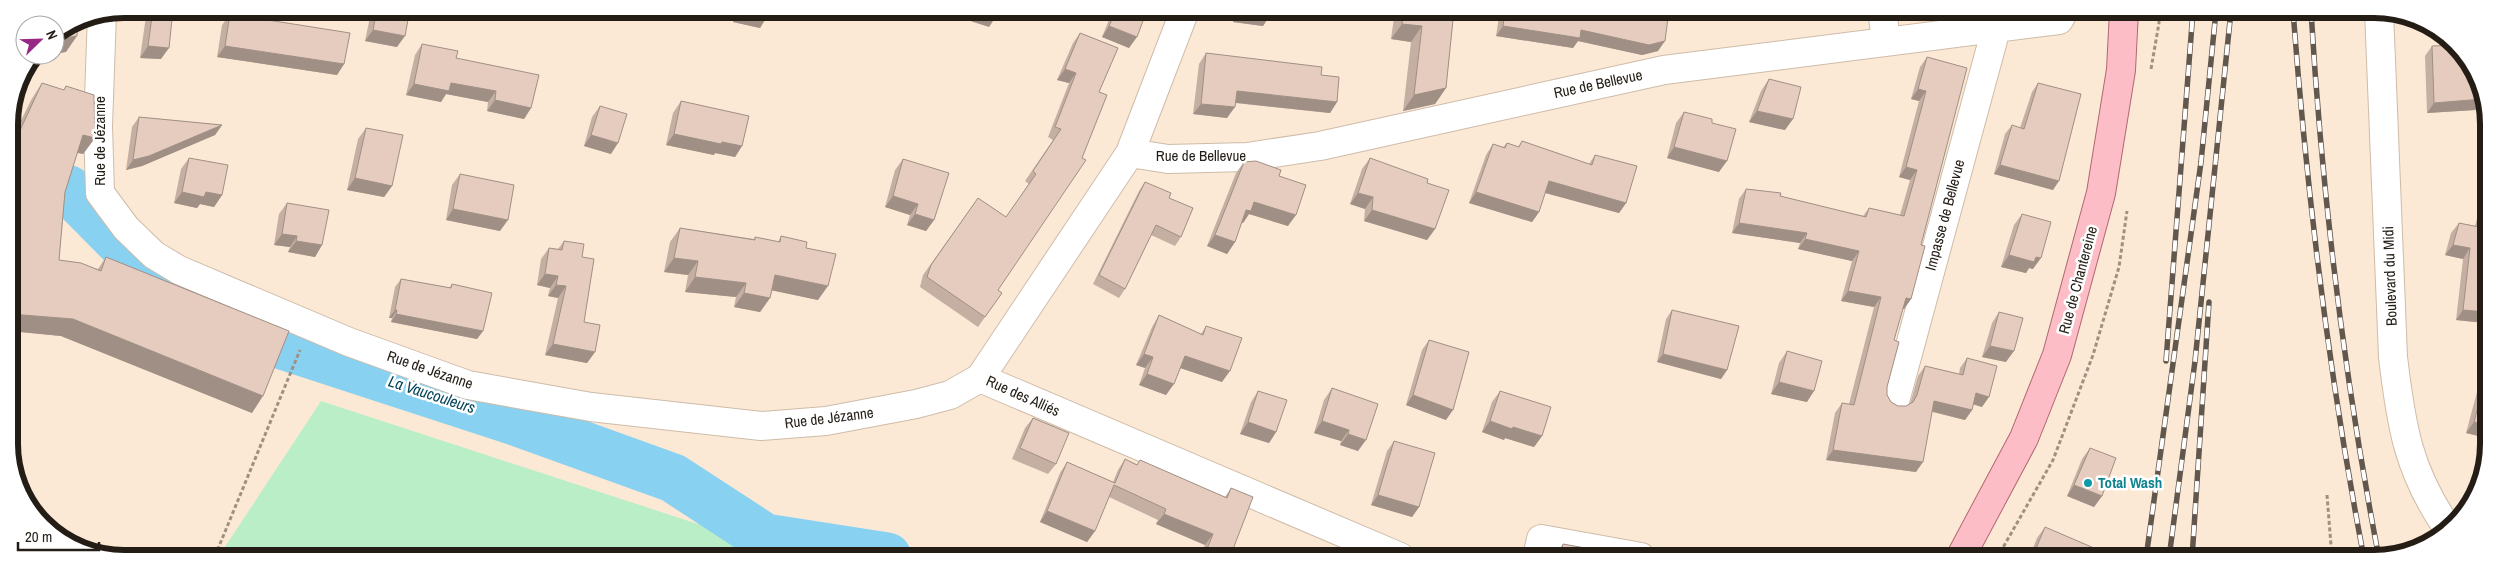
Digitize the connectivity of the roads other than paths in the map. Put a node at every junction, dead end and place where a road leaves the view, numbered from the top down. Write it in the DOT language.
graph roads {
  1 [pos="1182,18"];
  2 [pos="1883,18"];
  3 [pos="2060,18"];
  4 [pos="2124,18"];
  5 [pos="2379,18"];
  6 [pos="102,20"];
  7 [pos="1996,30"];
  8 [pos="1886,41"];
  9 [pos="1130,152"];
  10 [pos="980,378"];
  11 [pos="1895,401"];
  12 [pos="2444,523"];
  13 [pos="1972,532"];
  14 [pos="1382,549"];
  15 [pos="1539,549"];
  16 [pos="1598,549"];
  17 [pos="1957,549"];
  18 [pos="1964,549"];
  1 -- 9 [label="street, Rue des Alliés"];
  2 -- 8 [label="street"];
  3 -- 7 [label="street, Rue de Bellevue"];
  4 -- 13 [label="main road, Rue de Chantereine"];
  5 -- 12 [label="street, Boulevard du Midi"];
  6 -- 10 [label="street, Rue de Jézanne"];
  7 -- 8 [label="street, Rue de Bellevue"];
  7 -- 11 [label="street, Impasse de Bellevue"];
  8 -- 9 [label="street, Rue de Bellevue"];
  9 -- 10 [label="street, Rue des Alliés"];
  10 -- 14 [label="street, Rue des Alliés"];
  13 -- 17 [label="main road"];
  13 -- 18 [label="main road"];
  15 -- 16 [label="street"];
}
